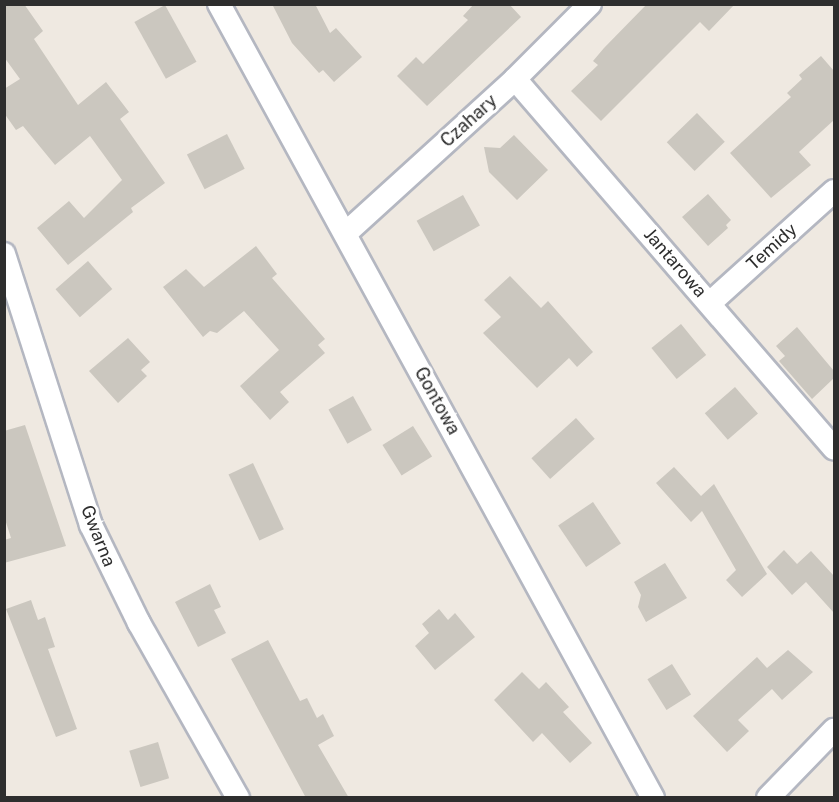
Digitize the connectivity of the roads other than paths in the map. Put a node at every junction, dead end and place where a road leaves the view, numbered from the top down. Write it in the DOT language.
graph roads {
  1 [pos="219,4"];
  2 [pos="590,4"];
  3 [pos="515,79"];
  4 [pos="834,191"];
  5 [pos="346,233"];
  6 [pos="4,254"];
  7 [pos="710,303"];
  8 [pos="834,448"];
  9 [pos="834,730"];
  10 [pos="238,798"];
  11 [pos="654,798"];
  12 [pos="768,798"];
  1 -- 5 [label="street, Gontowa"];
  2 -- 3 [label="street, Czahary"];
  3 -- 5 [label="street, Czahary"];
  3 -- 7 [label="street, Jantarowa"];
  4 -- 7 [label="street, Temidy"];
  5 -- 11 [label="street, Gontowa"];
  6 -- 10 [label="street, Gwarna"];
  7 -- 8 [label="street, Jantarowa"];
  9 -- 12 [label="street"];
}
